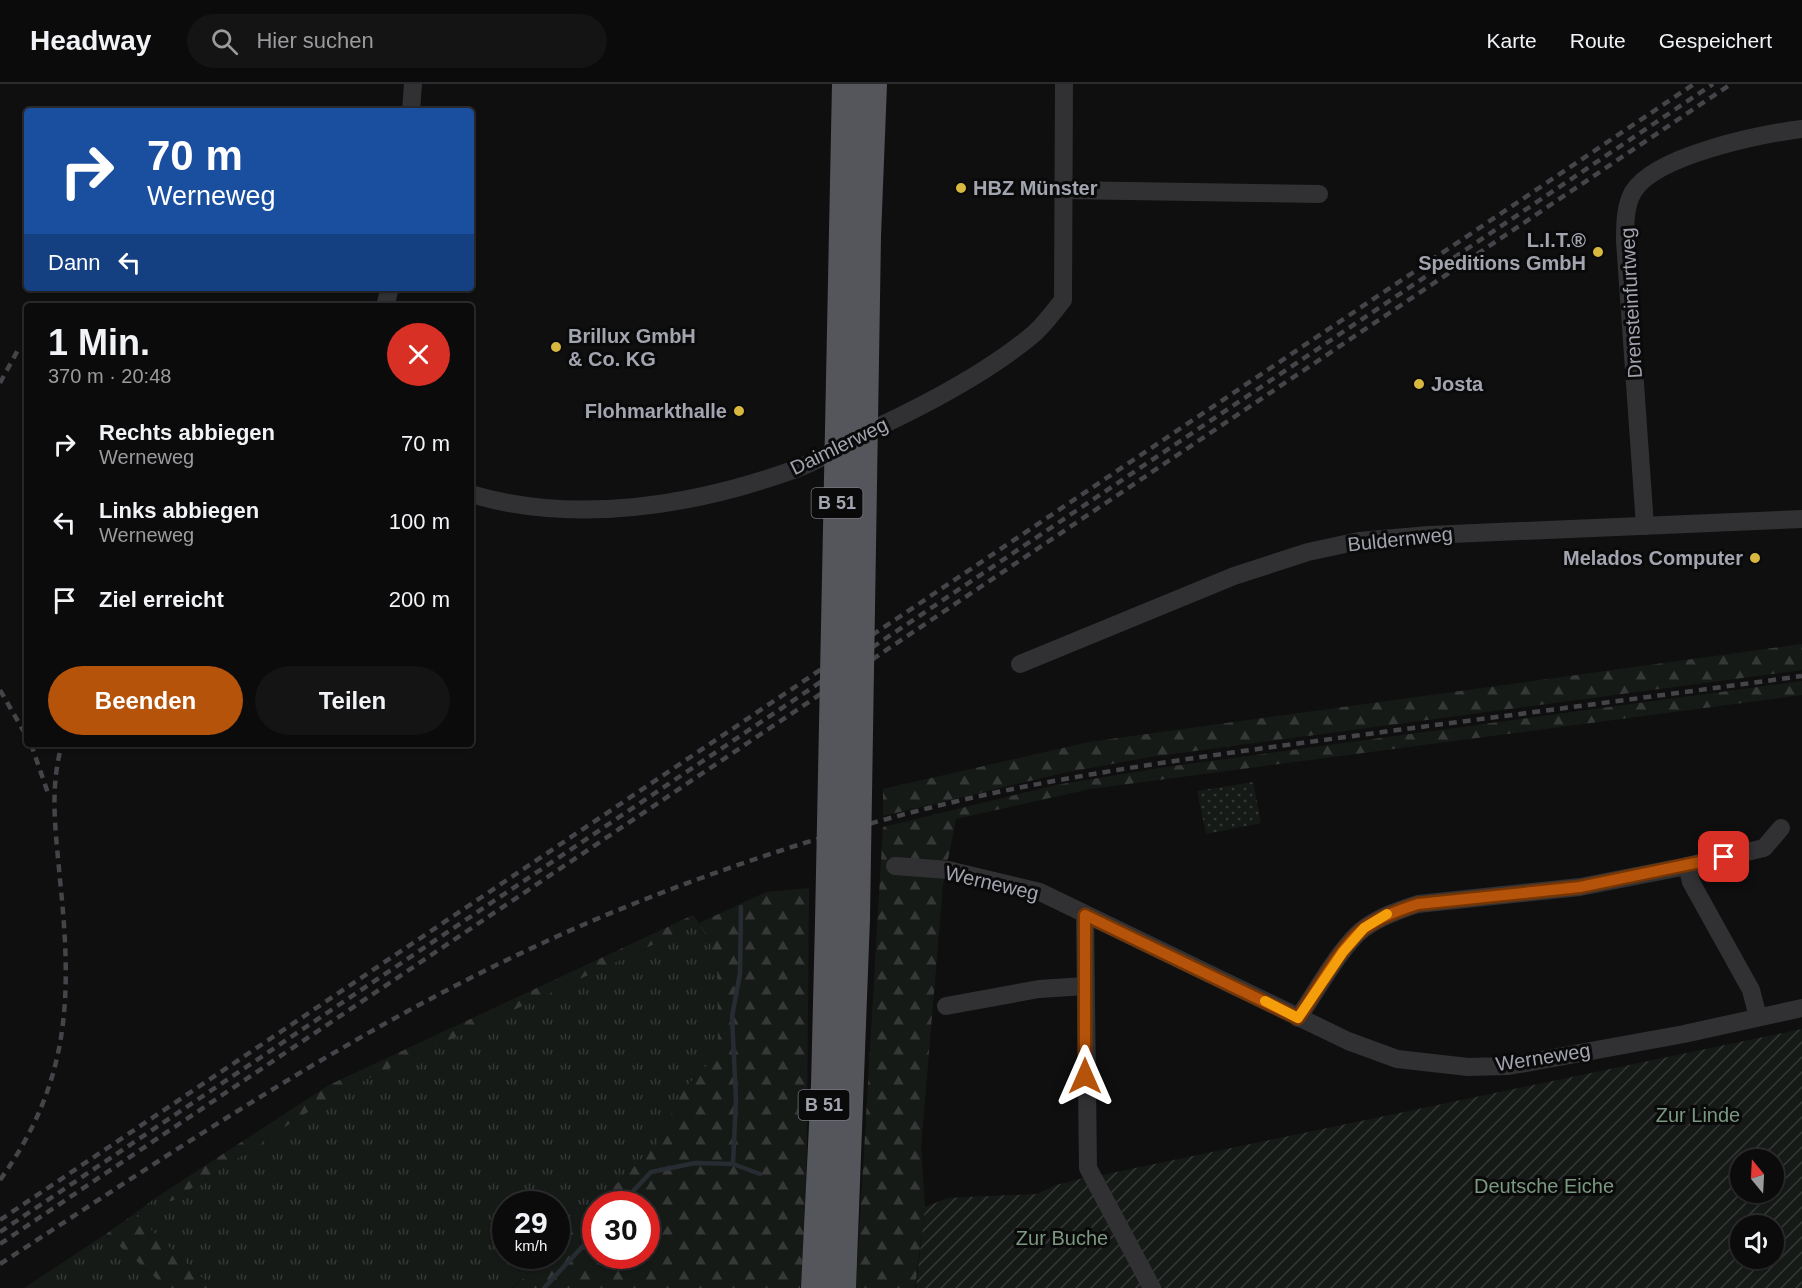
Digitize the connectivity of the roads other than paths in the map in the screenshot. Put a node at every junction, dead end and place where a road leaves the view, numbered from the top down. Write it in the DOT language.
graph roads {
  1 [pos="413,84"];
  2 [pos="846,84"];
  3 [pos="873,84"];
  4 [pos="1064,84"];
  5 [pos="411,108"];
  6 [pos="1802,129"];
  7 [pos="1064,190"];
  8 [pos="1319,194"];
  9 [pos="474,495"];
  10 [pos="1802,519"];
  11 [pos="1645,526"];
  12 [pos="1020,664"];
  13 [pos="1781,828"];
  14 [pos="896,866"];
  15 [pos="1686,866"];
  16 [pos="1085,915"];
  17 [pos="843,920"];
  18 [pos="1085,986"];
  19 [pos="946,1006"];
  20 [pos="1802,1008"];
  21 [pos="1758,1017"];
  22 [pos="1298,1018"];
  23 [pos="815,1288"];
  24 [pos="842,1288"];
  25 [pos="1152,1288"];
  1 -- 5 [label="street"];
  2 -- 17 [label="highway, B 51, bridge"];
  3 -- 17 [label="highway, B 51, bridge"];
  4 -- 7 [label="street, Daimlerweg"];
  6 -- 11 [label="street, Drensteinfurtweg"];
  7 -- 8 [label="street"];
  7 -- 9 [label="street, Daimlerweg"];
  10 -- 11 [label="street, Buldernweg"];
  11 -- 12 [label="street, Buldernweg"];
  13 -- 15 [label="street"];
  14 -- 16 [label="street, Werneweg"];
  15 -- 21 [label="street"];
  15 -- 22 [label="street"];
  16 -- 18 [label="street"];
  16 -- 22 [label="street, Werneweg"];
  17 -- 23 [label="highway, B 51"];
  17 -- 24 [label="highway, B 51"];
  18 -- 19 [label="street"];
  18 -- 25 [label="street"];
  20 -- 21 [label="street, Werneweg"];
  21 -- 22 [label="street, Werneweg"];
}
